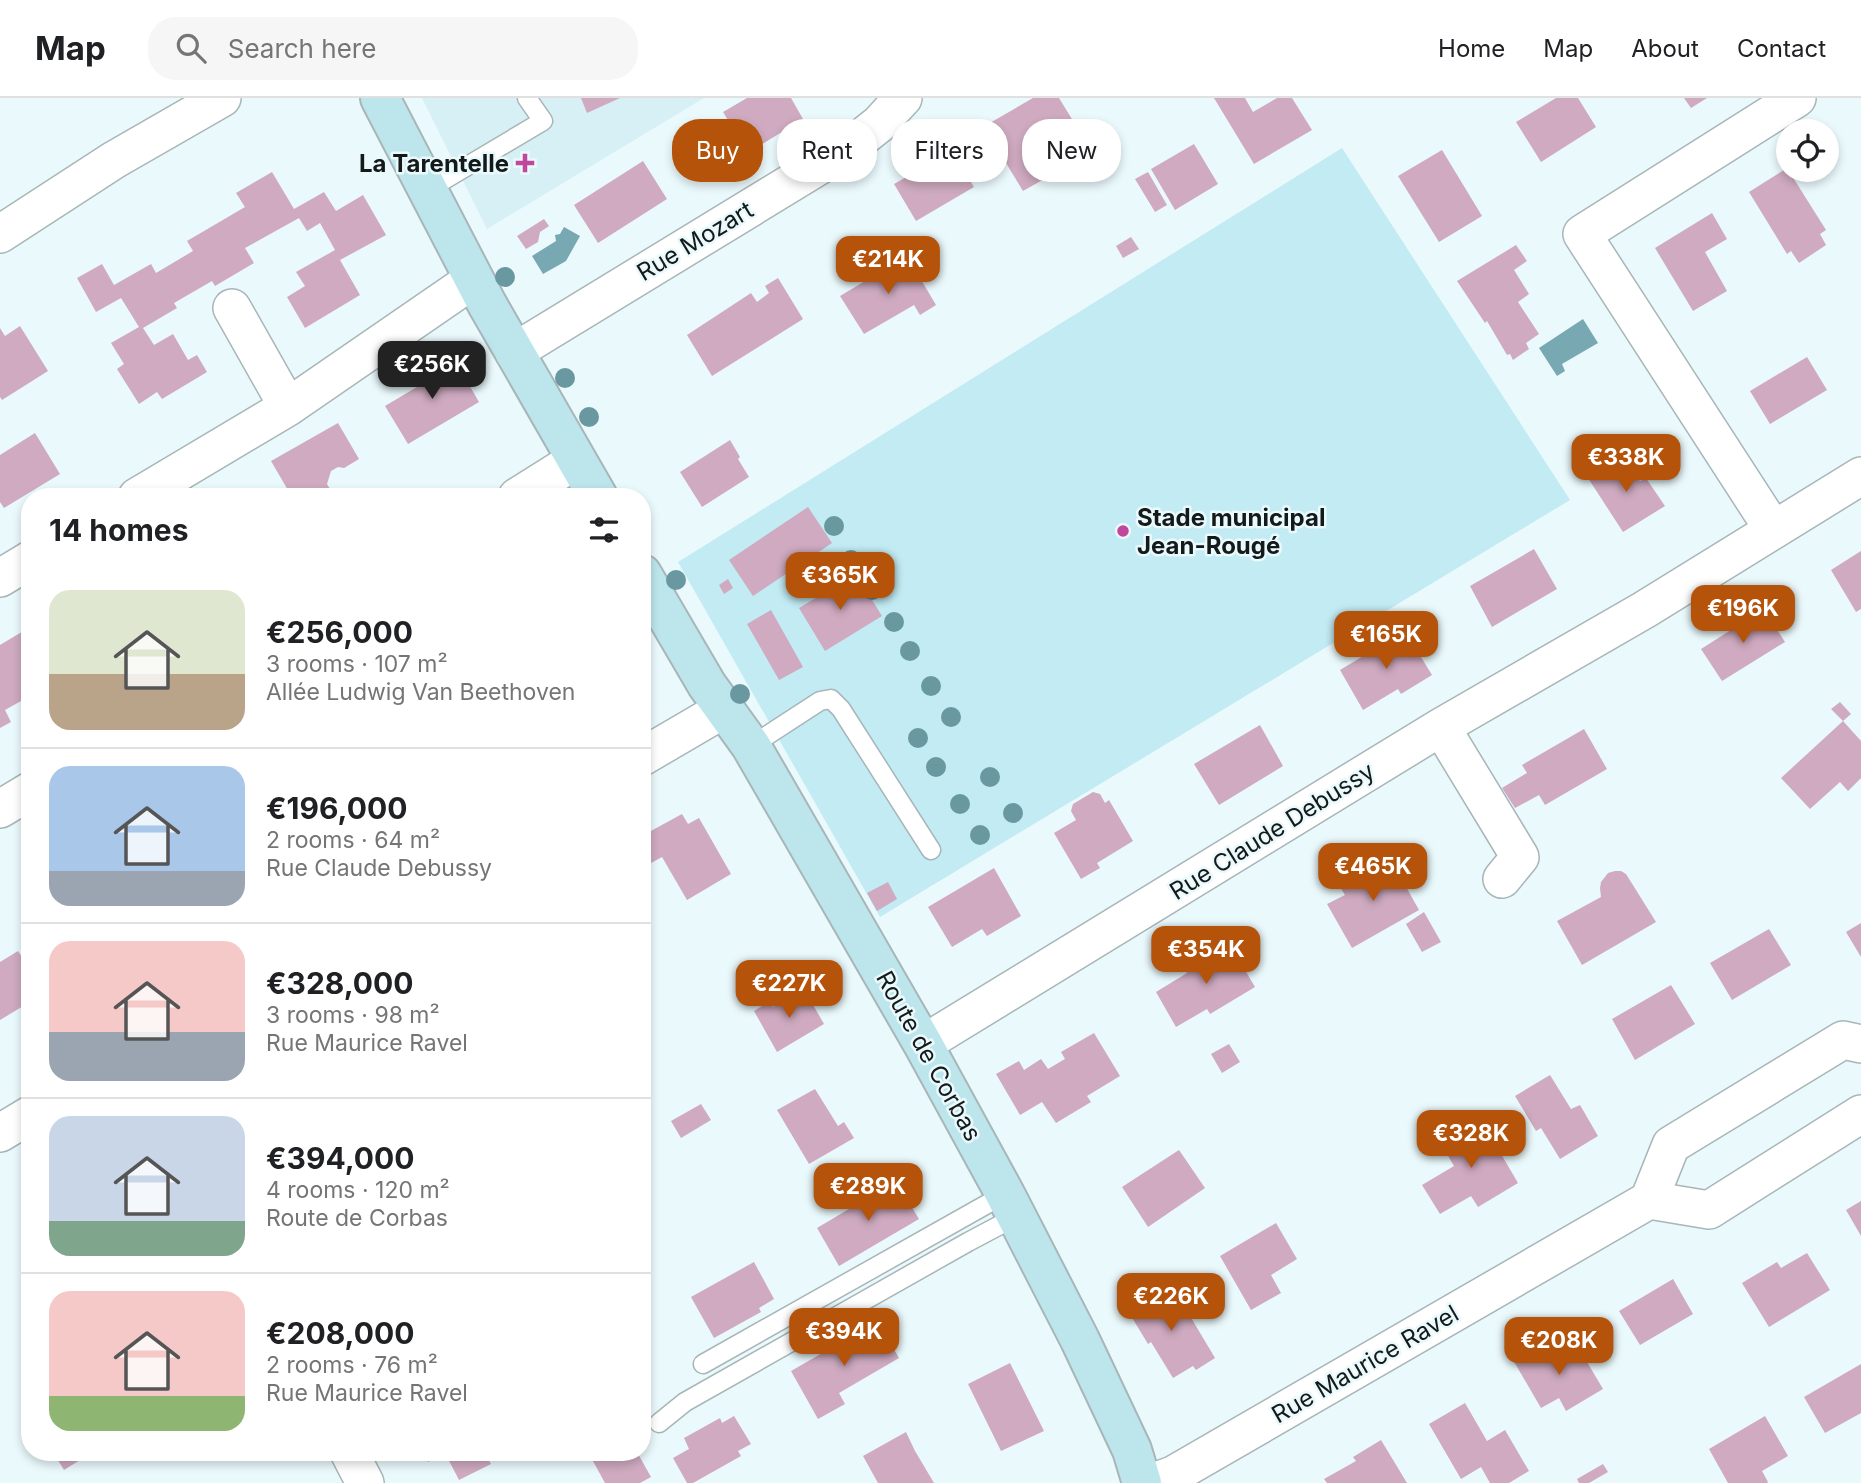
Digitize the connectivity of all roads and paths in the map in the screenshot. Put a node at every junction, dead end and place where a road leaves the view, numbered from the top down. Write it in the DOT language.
graph roads {
  1 [pos="222,98"];
  2 [pos="380,98"];
  3 [pos="527,98"];
  4 [pos="903,98"];
  5 [pos="1797,98"];
  6 [pos="427,190"];
  7 [pos="0,234"];
  8 [pos="474,279"];
  9 [pos="232,307"];
  10 [pos="514,352"];
  11 [pos="288,407"];
  12 [pos="576,460"];
  13 [pos="1861,476"];
  14 [pos="152,488"];
  15 [pos="531,488"];
  16 [pos="593,488"];
  17 [pos="1773,529"];
  18 [pos="21,565"];
  19 [pos="0,578"];
  20 [pos="651,589"];
  21 [pos="724,709"];
  22 [pos="1441,727"];
  23 [pos="751,746"];
  24 [pos="651,752"];
  25 [pos="21,796"];
  26 [pos="0,809"];
  27 [pos="931,850"];
  28 [pos="1502,879"];
  29 [pos="923,1044"];
  30 [pos="1861,1044"];
  31 [pos="1861,1114"];
  32 [pos="21,1120"];
  33 [pos="0,1133"];
  34 [pos="1650,1200"];
  35 [pos="1011,1205"];
  36 [pos="703,1364"];
  37 [pos="659,1423"];
  38 [pos="354,1461"];
  39 [pos="365,1483"];
  40 [pos="1142,1483"];
  41 [pos="1151,1483"];
  1 -- 7 [label="street"];
  2 -- 6 [label="street"];
  3 -- 6 [label="lane"];
  4 -- 10 [label="street, Rue Mozart"];
  5 -- 17 [label="street"];
  6 -- 8 [label="street"];
  8 -- 10 [label="street"];
  8 -- 11 [label="street"];
  9 -- 11 [label="street"];
  10 -- 12 [label="street"];
  11 -- 14 [label="street"];
  12 -- 15 [label="street"];
  12 -- 16 [label="street"];
  13 -- 17 [label="street, Rue Claude Debussy"];
  17 -- 22 [label="street, Rue Claude Debussy"];
  18 -- 19 [label="street"];
  20 -- 21 [label="street, Route de Corbas"];
  21 -- 23 [label="street, Route de Corbas"];
  21 -- 24 [label="street"];
  22 -- 28 [label="street"];
  22 -- 29 [label="street, Rue Claude Debussy"];
  23 -- 27 [label="lane"];
  23 -- 29 [label="street, Route de Corbas"];
  25 -- 26 [label="street"];
  29 -- 35 [label="street, Route de Corbas"];
  30 -- 34 [label="street"];
  31 -- 34 [label="street"];
  32 -- 33 [label="street"];
  34 -- 41 [label="street, Rue Maurice Ravel"];
  35 -- 36 [label="lane"];
  35 -- 37 [label="lane"];
  35 -- 40 [label="street, Route de Corbas"];
  38 -- 39 [label="street"];
}
